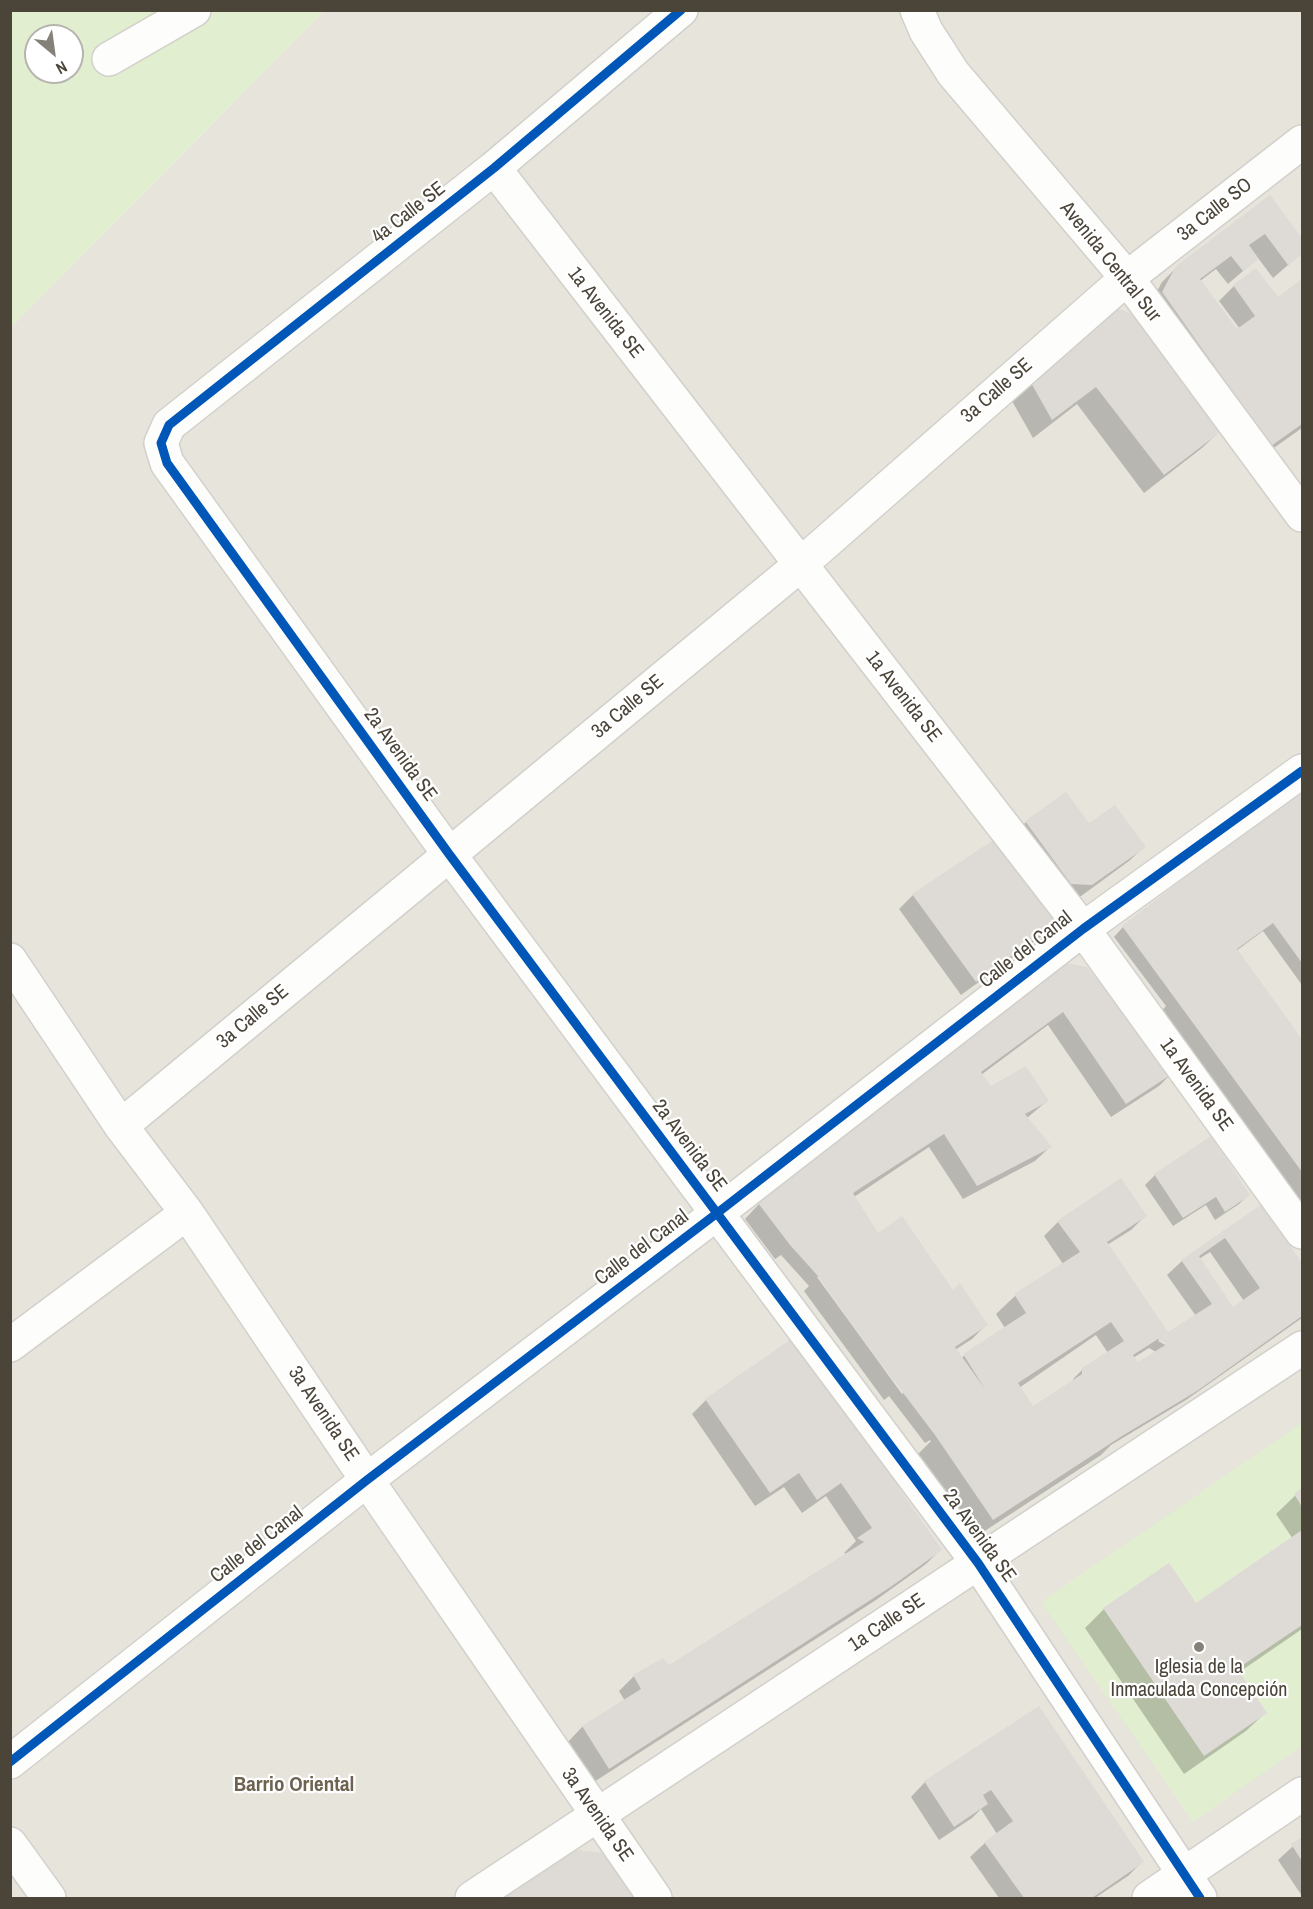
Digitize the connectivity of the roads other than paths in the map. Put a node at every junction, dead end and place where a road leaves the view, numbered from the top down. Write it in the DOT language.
graph roads {
  1 [pos="194,10"];
  2 [pos="681,10"];
  3 [pos="917,10"];
  4 [pos="109,58"];
  5 [pos="1302,141"];
  6 [pos="494,168"];
  7 [pos="1127,278"];
  8 [pos="161,443"];
  9 [pos="1302,515"];
  10 [pos="800,565"];
  11 [pos="1302,771"];
  12 [pos="449,854"];
  13 [pos="1083,929"];
  14 [pos="10,960"];
  15 [pos="121,1126"];
  16 [pos="187,1213"];
  17 [pos="716,1214"];
  18 [pos="1302,1232"];
  19 [pos="10,1346"];
  20 [pos="1302,1348"];
  21 [pos="368,1480"];
  22 [pos="978,1563"];
  23 [pos="10,1762"];
  24 [pos="1302,1794"];
  25 [pos="596,1816"];
  26 [pos="10,1844"];
  27 [pos="1192,1887"];
  28 [pos="49,1899"];
  29 [pos="472,1899"];
  30 [pos="655,1899"];
  31 [pos="1149,1899"];
  1 -- 4 [label="street"];
  2 -- 6 [label="street, 4a Calle SE"];
  3 -- 7 [label="street, Avenida Central Sur"];
  5 -- 7 [label="street, 3a Calle SO"];
  6 -- 8 [label="street, 4a Calle SE"];
  6 -- 10 [label="street, 1a Avenida SE"];
  7 -- 9 [label="street, Avenida Central Sur"];
  7 -- 10 [label="street, 3a Calle SE"];
  8 -- 12 [label="street, 2a Avenida SE"];
  10 -- 12 [label="street, 3a Calle SE"];
  10 -- 13 [label="street, 1a Avenida SE"];
  11 -- 13 [label="street, Calle del Canal"];
  12 -- 15 [label="street, 3a Calle SE"];
  12 -- 17 [label="street, 2a Avenida SE"];
  13 -- 17 [label="street, Calle del Canal"];
  13 -- 18 [label="street, 1a Avenida SE"];
  14 -- 15 [label="street, 3a Avenida SE"];
  15 -- 16 [label="street, 3a Avenida SE"];
  16 -- 19 [label="street"];
  16 -- 21 [label="street, 3a Avenida SE"];
  17 -- 21 [label="street, Calle del Canal"];
  17 -- 22 [label="street, 2a Avenida SE"];
  20 -- 22 [label="street, 1a Calle SE"];
  21 -- 23 [label="street, Calle del Canal"];
  21 -- 25 [label="street, 3a Avenida SE"];
  22 -- 25 [label="street, 1a Calle SE"];
  22 -- 27 [label="street, 2a Avenida SE"];
  24 -- 27 [label="street"];
  25 -- 29 [label="street, 1a Calle SE"];
  25 -- 30 [label="street, 3a Avenida SE"];
  26 -- 28 [label="street"];
  27 -- 31 [label="street"];
}
